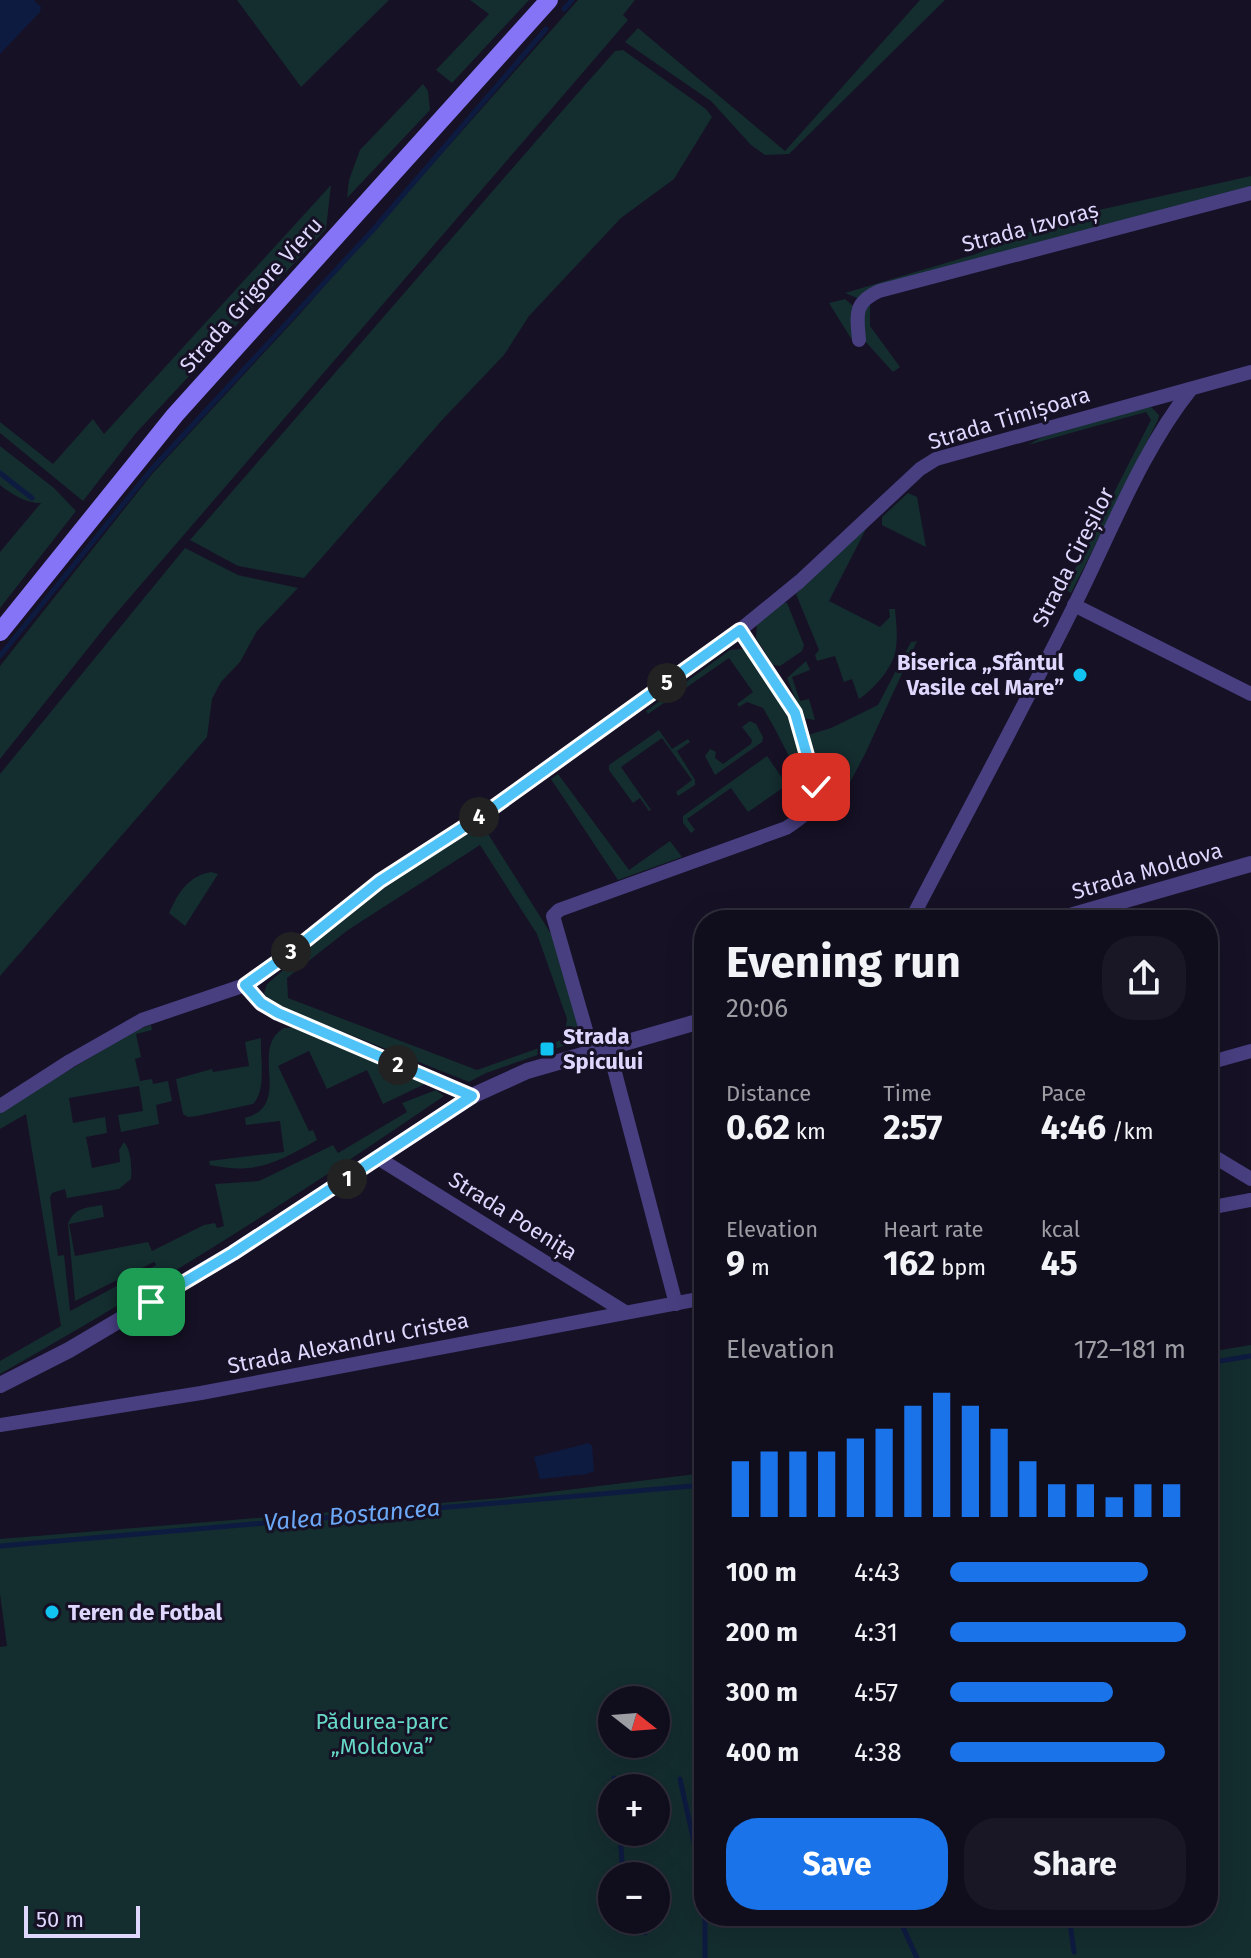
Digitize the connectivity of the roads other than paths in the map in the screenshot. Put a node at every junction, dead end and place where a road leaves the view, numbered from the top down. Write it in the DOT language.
graph roads {
  1 [pos="549,0"];
  2 [pos="1251,193"];
  3 [pos="859,340"];
  4 [pos="1251,372"];
  5 [pos="1192,389"];
  6 [pos="1074,605"];
  7 [pos="740,630"];
  8 [pos="0,632"];
  9 [pos="1251,694"];
  10 [pos="1251,864"];
  11 [pos="916,910"];
  12 [pos="1091,910"];
  13 [pos="245,985"];
  14 [pos="694,1023"];
  15 [pos="600,1049"];
  16 [pos="1251,1051"];
  17 [pos="1218,1060"];
  18 [pos="472,1096"];
  19 [pos="0,1106"];
  20 [pos="378,1158"];
  21 [pos="1218,1159"];
  22 [pos="1251,1179"];
  23 [pos="1251,1200"];
  24 [pos="1218,1206"];
  25 [pos="694,1300"];
  26 [pos="676,1304"];
  27 [pos="625,1312"];
  28 [pos="0,1385"];
  29 [pos="0,1425"];
  1 -- 8 [label="main road, Strada Grigore Vieru"];
  2 -- 3 [label="street, Strada Izvoraș"];
  4 -- 5 [label="street, Strada Timișoara"];
  5 -- 6 [label="street, Strada Cireșilor"];
  5 -- 7 [label="street, Strada Timișoara"];
  6 -- 9 [label="street"];
  6 -- 11 [label="street, Strada Cireșilor"];
  7 -- 13 [label="street, Strada Timișoara"];
  7 -- 15 [label="street"];
  10 -- 12 [label="street, Strada Moldova"];
  13 -- 18 [label="street"];
  13 -- 19 [label="street, Strada Timișoara"];
  14 -- 15 [label="street"];
  15 -- 18 [label="street"];
  15 -- 26 [label="street"];
  16 -- 17 [label="street"];
  18 -- 20 [label="street"];
  20 -- 27 [label="street, Strada Poenița"];
  20 -- 28 [label="street"];
  21 -- 22 [label="street"];
  23 -- 24 [label="street"];
  25 -- 26 [label="street, Strada Alexandru Cristea"];
  26 -- 27 [label="street, Strada Alexandru Cristea"];
  27 -- 29 [label="street, Strada Alexandru Cristea"];
}
